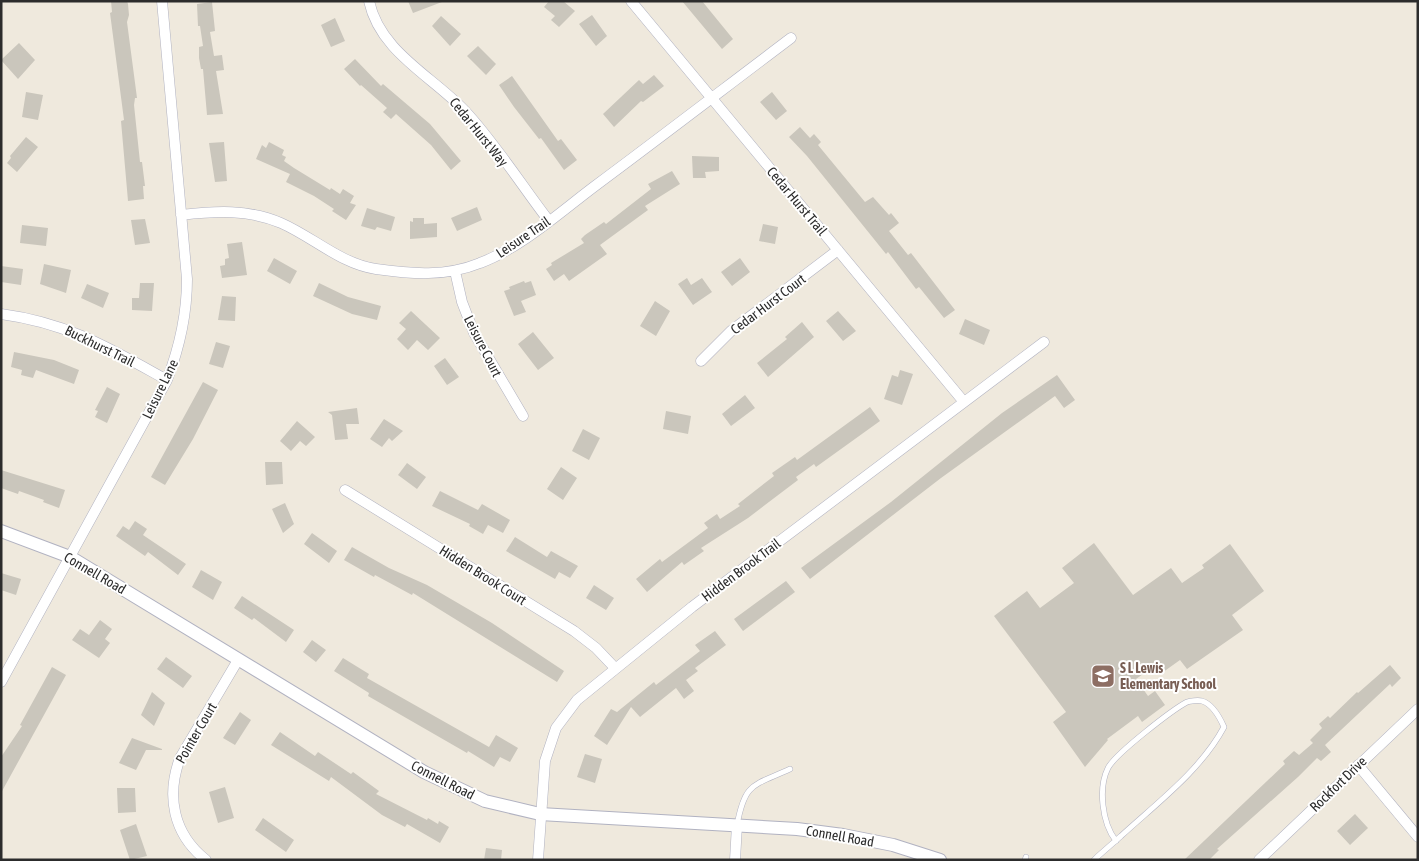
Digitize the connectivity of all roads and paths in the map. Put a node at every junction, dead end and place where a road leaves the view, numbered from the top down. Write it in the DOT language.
graph roads {
  1 [pos="162,1"];
  2 [pos="369,1"];
  3 [pos="631,1"];
  4 [pos="791,38"];
  5 [pos="712,98"];
  6 [pos="181,215"];
  7 [pos="549,221"];
  8 [pos="838,250"];
  9 [pos="455,271"];
  10 [pos="1,314"];
  11 [pos="1044,342"];
  12 [pos="701,361"];
  13 [pos="167,380"];
  14 [pos="964,402"];
  15 [pos="522,416"];
  16 [pos="345,490"];
  17 [pos="1,531"];
  18 [pos="70,557"];
  19 [pos="238,660"];
  20 [pos="615,668"];
  21 [pos="1,682"];
  22 [pos="1418,709"];
  23 [pos="1358,765"];
  24 [pos="790,769"];
  25 [pos="540,814"];
  26 [pos="737,825"];
  27 [pos="1418,837"];
  28 [pos="1116,841"];
  29 [pos="206,860"];
  30 [pos="538,860"];
  31 [pos="735,860"];
  32 [pos="940,860"];
  33 [pos="1094,860"];
  34 [pos="1259,860"];
  1 -- 6 [label="street, Leisure Lane"];
  2 -- 7 [label="street, Cedar Hurst Way"];
  3 -- 5 [label="street, Cedar Hurst Trail"];
  4 -- 5 [label="street, Leisure Trail"];
  5 -- 7 [label="street, Leisure Trail"];
  5 -- 8 [label="street, Cedar Hurst Trail"];
  6 -- 9 [label="street, Leisure Trail"];
  6 -- 13 [label="street, Leisure Lane"];
  7 -- 9 [label="street, Leisure Trail"];
  8 -- 12 [label="street, Cedar Hurst Court"];
  8 -- 14 [label="street, Cedar Hurst Trail"];
  9 -- 15 [label="street, Leisure Court"];
  10 -- 13 [label="street, Buckhurst Trail"];
  11 -- 14 [label="street, Hidden Brook Trail"];
  13 -- 18 [label="street, Leisure Lane"];
  14 -- 20 [label="street, Hidden Brook Trail"];
  16 -- 20 [label="street, Hidden Brook Court"];
  17 -- 18 [label="street, Connell Road"];
  18 -- 19 [label="street, Connell Road"];
  18 -- 21 [label="street, Leisure Lane"];
  19 -- 25 [label="street, Connell Road"];
  19 -- 29 [label="street, Pointer Court"];
  20 -- 25 [label="street, Hidden Brook Trail"];
  22 -- 23 [label="street, Rockfort Drive"];
  23 -- 27 [label="street"];
  23 -- 34 [label="street, Rockfort Drive"];
  24 -- 26 [label="lane"];
  25 -- 26 [label="street, Connell Road"];
  25 -- 30 [label="street, Hidden Brook Trail"];
  26 -- 31 [label="street"];
  26 -- 32 [label="street, Connell Road"];
  28 -- 28 [label="lane"];
  28 -- 33 [label="lane"];
}
